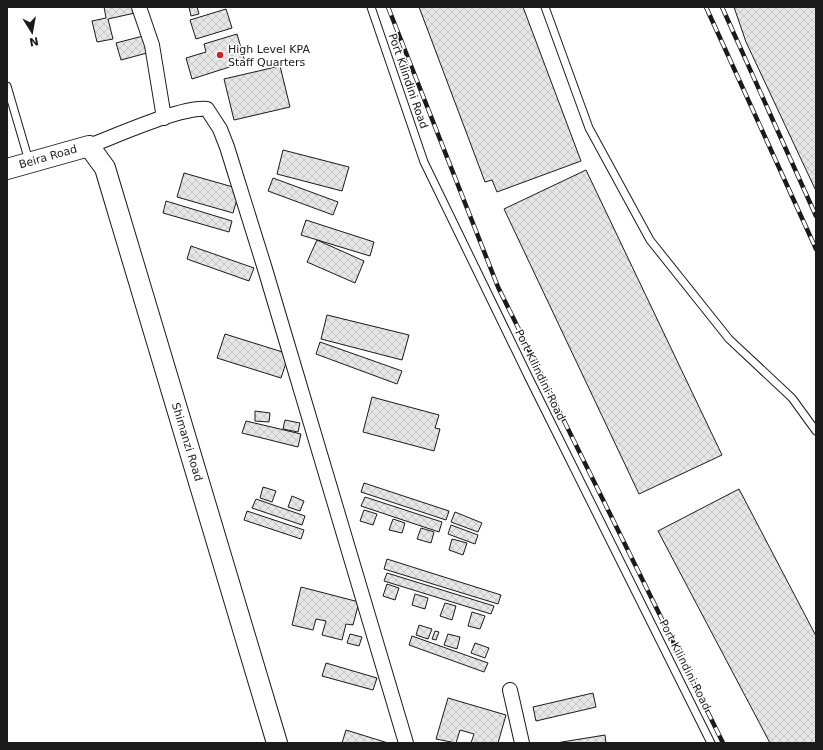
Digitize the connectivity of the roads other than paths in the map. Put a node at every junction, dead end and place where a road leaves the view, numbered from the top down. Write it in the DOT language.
graph roads {
  1 [pos="139,7"];
  2 [pos="371,7"];
  3 [pos="545,7"];
  4 [pos="7,86"];
  5 [pos="164,118"];
  6 [pos="89,146"];
  7 [pos="30,163"];
  8 [pos="7,169"];
  9 [pos="816,431"];
  10 [pos="510,690"];
  11 [pos="277,743"];
  12 [pos="406,743"];
  13 [pos="522,743"];
  14 [pos="711,743"];
  1 -- 5 [label="street"];
  2 -- 14 [label="lane, Port Kilindini Road"];
  3 -- 9 [label="lane"];
  4 -- 7 [label="lane"];
  5 -- 6 [label="street"];
  5 -- 12 [label="street"];
  6 -- 7 [label="main road, Beira Road"];
  6 -- 11 [label="main road, Shimanzi Road"];
  7 -- 8 [label="main road, Beira Road"];
  10 -- 13 [label="street"];
}
